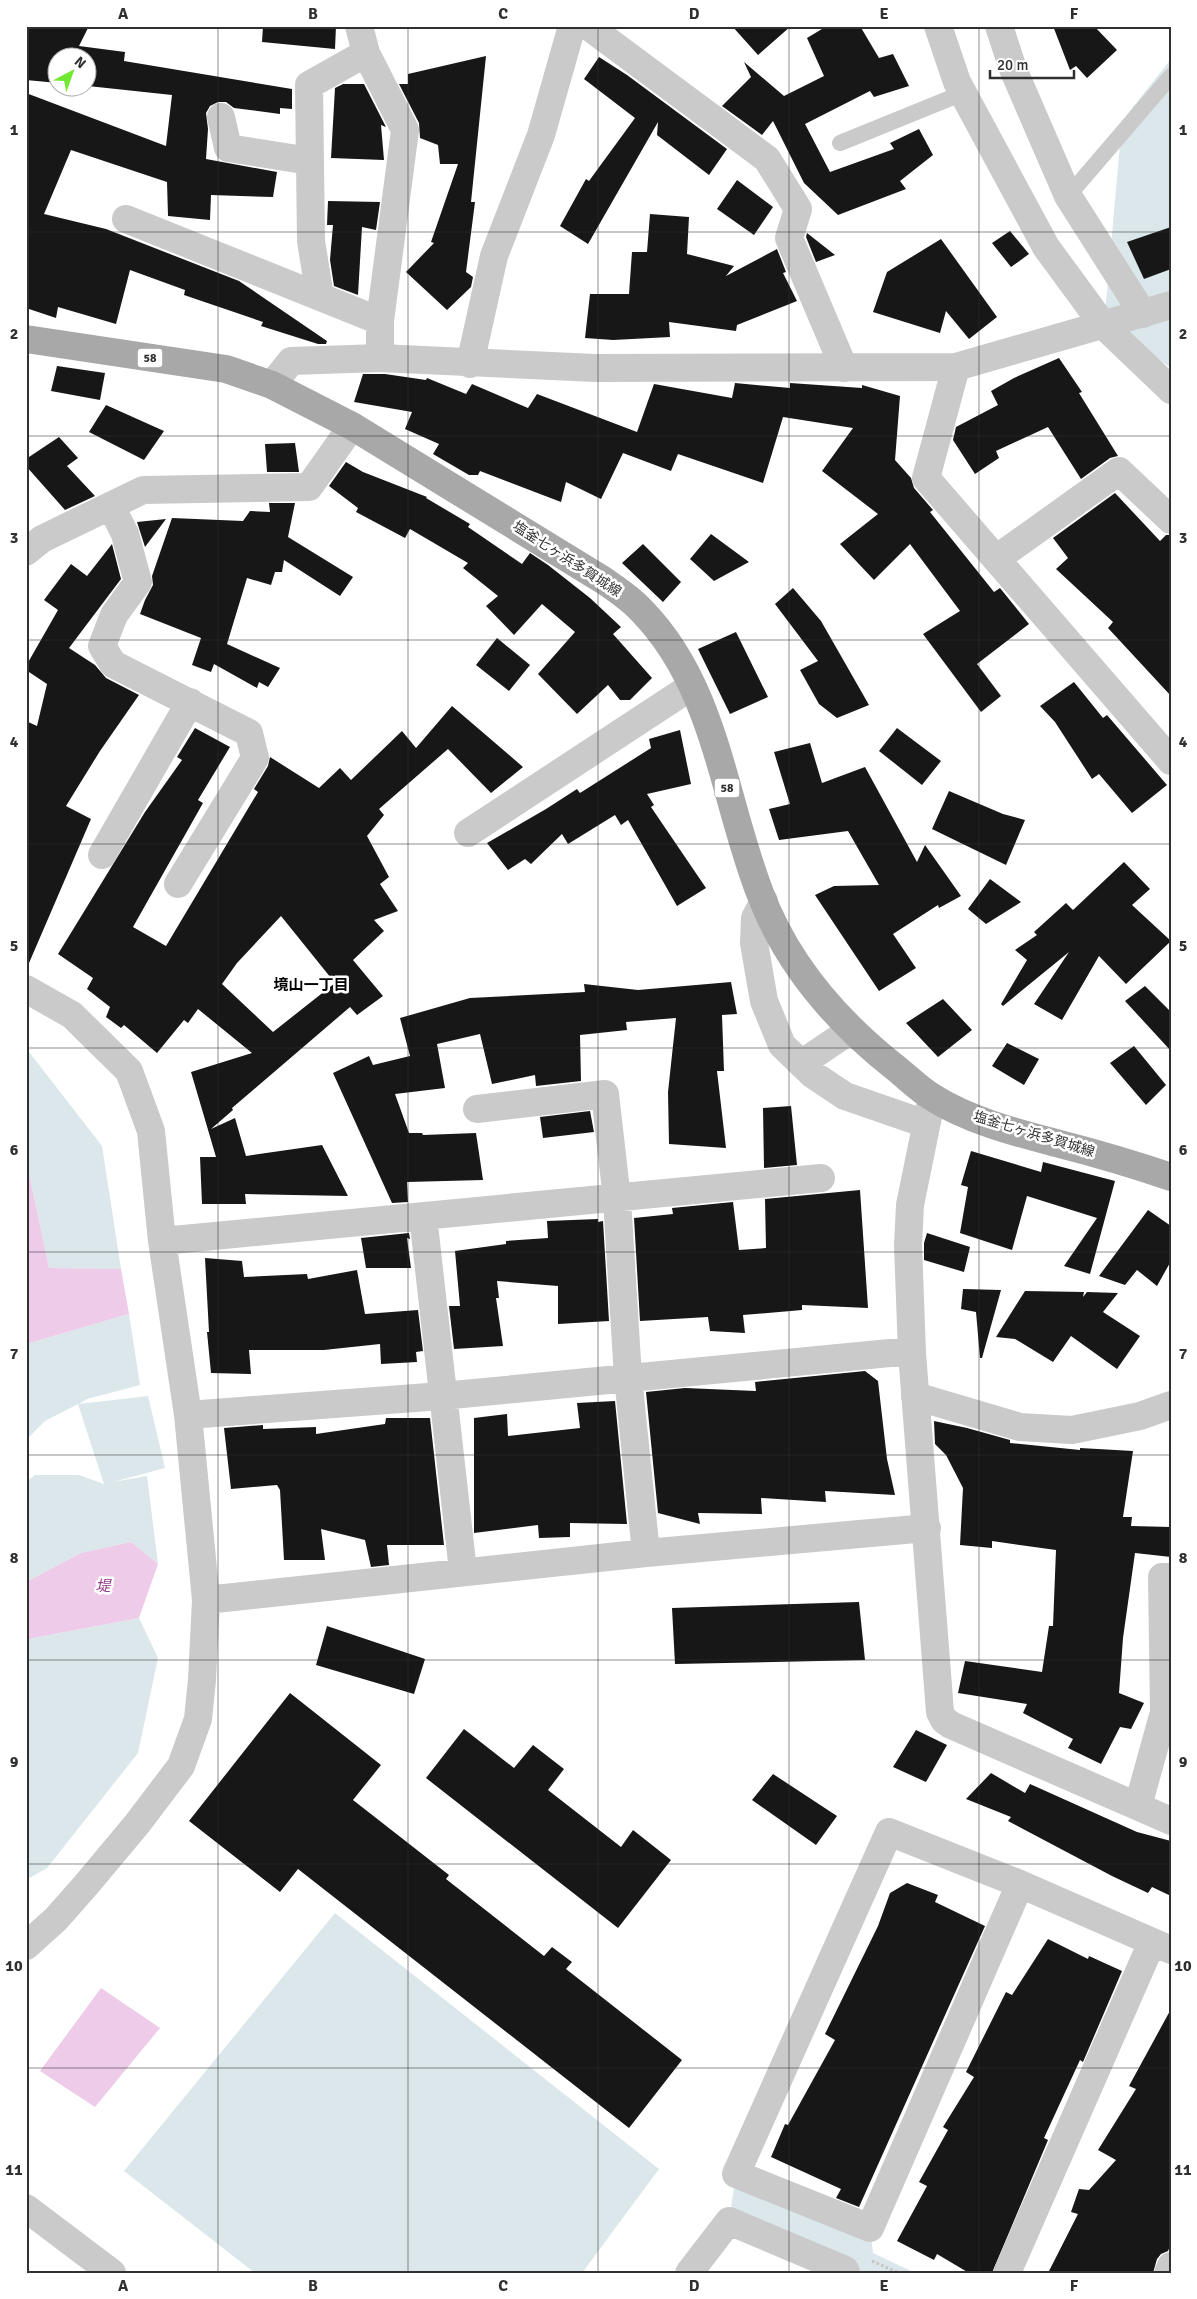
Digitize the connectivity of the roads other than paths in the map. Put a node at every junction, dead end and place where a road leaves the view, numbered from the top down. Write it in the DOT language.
graph roads {
  1 [pos="359,26"];
  2 [pos="572,26"];
  3 [pos="588,26"];
  4 [pos="938,26"];
  5 [pos="999,26"];
  6 [pos="366,53"];
  7 [pos="1171,76"];
  8 [pos="963,93"];
  9 [pos="221,117"];
  10 [pos="840,143"];
  11 [pos="310,161"];
  12 [pos="1068,196"];
  13 [pos="126,219"];
  14 [pos="320,297"];
  15 [pos="1171,305"];
  16 [pos="1144,314"];
  17 [pos="380,321"];
  18 [pos="1104,326"];
  19 [pos="26,339"];
  20 [pos="380,358"];
  21 [pos="470,364"];
  22 [pos="956,367"];
  23 [pos="844,368"];
  24 [pos="272,385"];
  25 [pos="1171,390"];
  26 [pos="352,426"];
  27 [pos="110,506"];
  28 [pos="1171,520"];
  29 [pos="26,552"];
  30 [pos="996,559"];
  31 [pos="692,686"];
  32 [pos="190,702"];
  33 [pos="1171,761"];
  34 [pos="468,833"];
  35 [pos="102,855"];
  36 [pos="178,884"];
  37 [pos="764,901"];
  38 [pos="26,990"];
  39 [pos="852,1030"];
  40 [pos="802,1063"];
  41 [pos="932,1097"];
  42 [pos="477,1109"];
  43 [pos="926,1124"];
  44 [pos="1171,1176"];
  45 [pos="821,1178"];
  46 [pos="617,1199"];
  47 [pos="423,1216"];
  48 [pos="162,1241"];
  49 [pos="912,1353"];
  50 [pos="628,1377"];
  51 [pos="442,1396"];
  52 [pos="916,1396"];
  53 [pos="1171,1405"];
  54 [pos="188,1415"];
  55 [pos="926,1528"];
  56 [pos="646,1553"];
  57 [pos="464,1571"];
  58 [pos="1171,1577"];
  59 [pos="206,1600"];
  60 [pos="1138,1806"];
  61 [pos="1171,1821"];
  62 [pos="1020,1884"];
  63 [pos="26,1946"];
  64 [pos="1161,1946"];
  65 [pos="26,2208"];
  66 [pos="1171,2266"];
  67 [pos="112,2273"];
  68 [pos="689,2273"];
  69 [pos="846,2273"];
  70 [pos="1007,2273"];
  71 [pos="1168,2273"];
  1 -- 6 [label="street"];
  2 -- 21 [label="street"];
  3 -- 23 [label="street"];
  4 -- 8 [label="street"];
  5 -- 12 [label="street"];
  6 -- 11 [label="street"];
  6 -- 17 [label="street"];
  7 -- 12 [label="lane"];
  8 -- 10 [label="lane"];
  8 -- 18 [label="street"];
  9 -- 11 [label="street"];
  11 -- 14 [label="street"];
  12 -- 16 [label="street"];
  13 -- 14 [label="street"];
  14 -- 17 [label="street"];
  15 -- 16 [label="street"];
  16 -- 18 [label="street"];
  17 -- 20 [label="street"];
  18 -- 22 [label="street"];
  18 -- 25 [label="street"];
  19 -- 24 [label="main road, 塩釜七ヶ浜多賀城線 / 58"];
  20 -- 21 [label="street"];
  20 -- 24 [label="street"];
  21 -- 23 [label="street"];
  22 -- 23 [label="street"];
  22 -- 30 [label="street"];
  24 -- 26 [label="main road, 塩釜七ヶ浜多賀城線 / 58"];
  26 -- 27 [label="street"];
  26 -- 31 [label="main road, 塩釜七ヶ浜多賀城線 / 58"];
  27 -- 29 [label="street"];
  27 -- 32 [label="street"];
  28 -- 30 [label="street"];
  30 -- 33 [label="street"];
  31 -- 34 [label="street"];
  31 -- 37 [label="main road, 塩釜七ヶ浜多賀城線 / 58"];
  32 -- 35 [label="street"];
  32 -- 36 [label="street"];
  37 -- 39 [label="main road, 塩釜七ヶ浜多賀城線 / 58"];
  37 -- 40 [label="street"];
  38 -- 48 [label="street"];
  39 -- 40 [label="street"];
  39 -- 41 [label="main road, 塩釜七ヶ浜多賀城線 / 58"];
  40 -- 43 [label="street"];
  41 -- 43 [label="street"];
  41 -- 44 [label="main road, 塩釜七ヶ浜多賀城線 / 58"];
  42 -- 46 [label="street"];
  43 -- 49 [label="street"];
  45 -- 46 [label="street"];
  46 -- 47 [label="street"];
  46 -- 50 [label="street"];
  47 -- 48 [label="street"];
  47 -- 51 [label="street"];
  48 -- 54 [label="street"];
  49 -- 50 [label="street"];
  49 -- 52 [label="street"];
  50 -- 51 [label="street"];
  50 -- 56 [label="street"];
  51 -- 54 [label="street"];
  51 -- 57 [label="street"];
  52 -- 53 [label="street"];
  52 -- 55 [label="street"];
  54 -- 59 [label="street"];
  55 -- 56 [label="street"];
  55 -- 60 [label="street"];
  56 -- 57 [label="street"];
  57 -- 59 [label="street"];
  58 -- 60 [label="street"];
  59 -- 63 [label="street"];
  60 -- 61 [label="street"];
  62 -- 62 [label="street"];
  62 -- 64 [label="street"];
  64 -- 70 [label="street"];
  65 -- 67 [label="street"];
  66 -- 71 [label="street"];
  68 -- 69 [label="street"];
}
